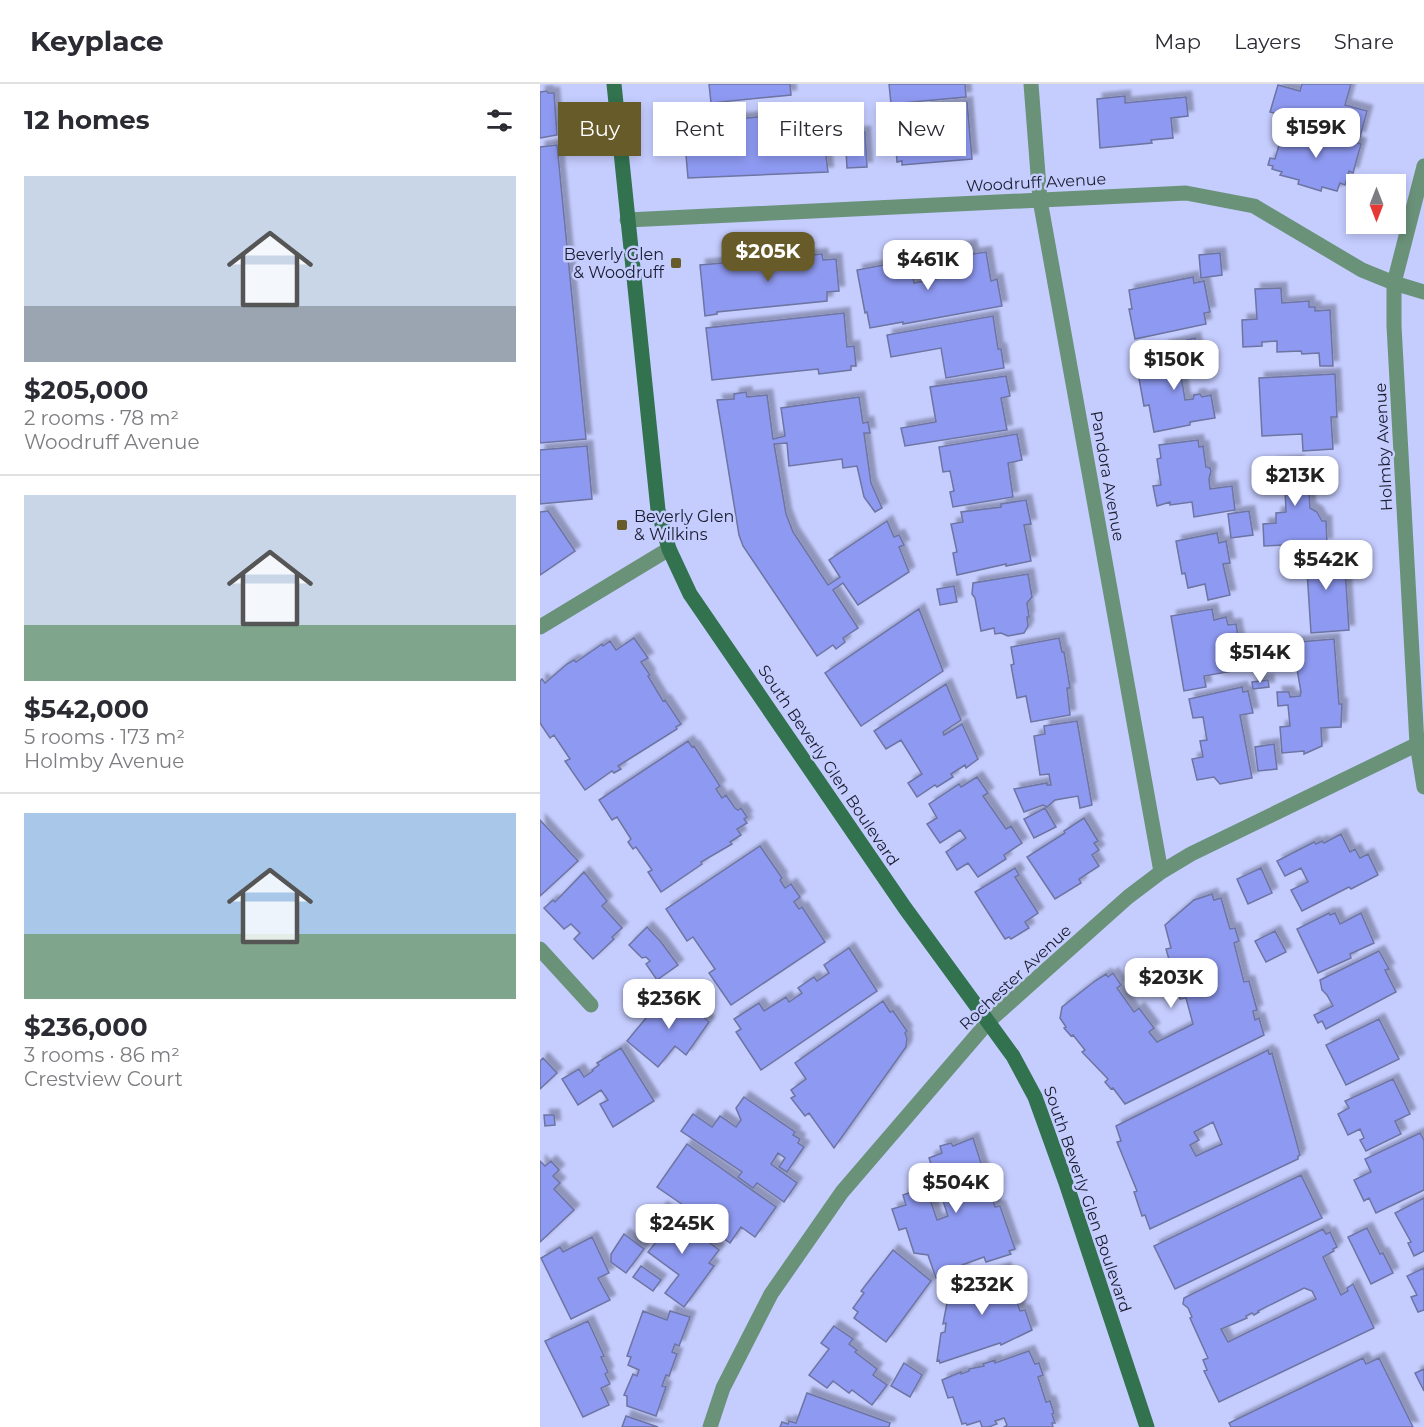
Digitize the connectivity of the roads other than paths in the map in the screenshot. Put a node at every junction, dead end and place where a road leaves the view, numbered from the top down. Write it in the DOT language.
graph roads {
  1 [pos="614,84"];
  2 [pos="1031,84"];
  3 [pos="1424,166"];
  4 [pos="1040,200"];
  5 [pos="627,220"];
  6 [pos="1394,283"];
  7 [pos="1424,292"];
  8 [pos="669,549"];
  9 [pos="540,627"];
  10 [pos="1420,743"];
  11 [pos="1424,787"];
  12 [pos="1161,872"];
  13 [pos="540,949"];
  14 [pos="591,1005"];
  15 [pos="989,1021"];
  16 [pos="710,1427"];
  17 [pos="1146,1427"];
  1 -- 5 [label="main road, South Beverly Glen Boulevard"];
  2 -- 4 [label="street, Pandora Avenue"];
  3 -- 6 [label="street, Holmby Avenue"];
  4 -- 5 [label="street, Woodruff Avenue"];
  4 -- 6 [label="street, Woodruff Avenue"];
  4 -- 12 [label="street, Pandora Avenue"];
  5 -- 8 [label="main road, South Beverly Glen Boulevard"];
  6 -- 7 [label="street, Woodruff Avenue"];
  6 -- 10 [label="street, Holmby Avenue"];
  8 -- 9 [label="street"];
  8 -- 15 [label="main road, South Beverly Glen Boulevard"];
  10 -- 11 [label="street, Holmby Avenue"];
  10 -- 12 [label="street, Rochester Avenue"];
  12 -- 15 [label="street, Rochester Avenue"];
  13 -- 14 [label="street"];
  15 -- 16 [label="street, Rochester Avenue"];
  15 -- 17 [label="main road, South Beverly Glen Boulevard"];
}
